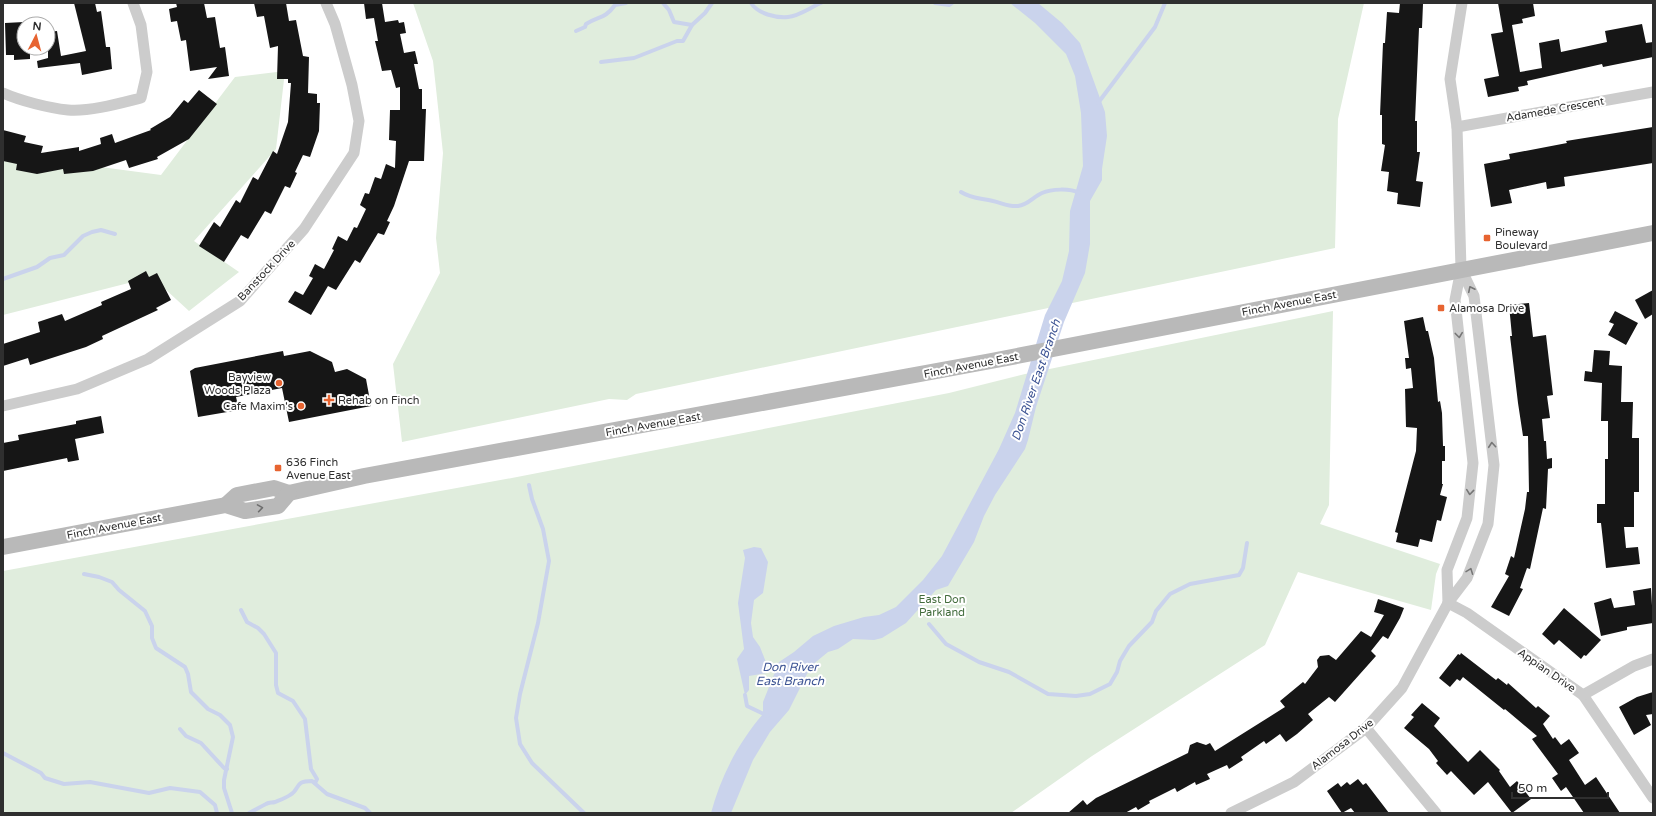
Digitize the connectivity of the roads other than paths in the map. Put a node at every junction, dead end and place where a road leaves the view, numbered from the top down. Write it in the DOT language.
graph roads {
  1 [pos="133,3"];
  2 [pos="326,3"];
  3 [pos="1462,3"];
  4 [pos="1653,92"];
  5 [pos="3,93"];
  6 [pos="1457,127"];
  7 [pos="1653,233"];
  8 [pos="1461,269"];
  9 [pos="3,406"];
  10 [pos="3,547"];
  11 [pos="1448,603"];
  12 [pos="1653,659"];
  13 [pos="1583,695"];
  14 [pos="1366,728"];
  15 [pos="1653,798"];
  16 [pos="1232,813"];
  17 [pos="1436,813"];
  1 -- 5 [label="street"];
  2 -- 9 [label="street, Banstock Drive"];
  3 -- 6 [label="street"];
  4 -- 6 [label="street, Adamede Crescent"];
  6 -- 8 [label="street"];
  7 -- 8 [label="main road, Finch Avenue East"];
  8 -- 10 [label="main road, Finch Avenue East"];
  8 -- 11 [label="street, Alamosa Drive, one-way"];
  11 -- 8 [label="street, Alamosa Drive, one-way"];
  11 -- 13 [label="street, Appian Drive"];
  11 -- 14 [label="street, Alamosa Drive"];
  12 -- 13 [label="street"];
  13 -- 15 [label="street, Appian Drive"];
  14 -- 16 [label="street, Alamosa Drive"];
  14 -- 17 [label="street"];
}
